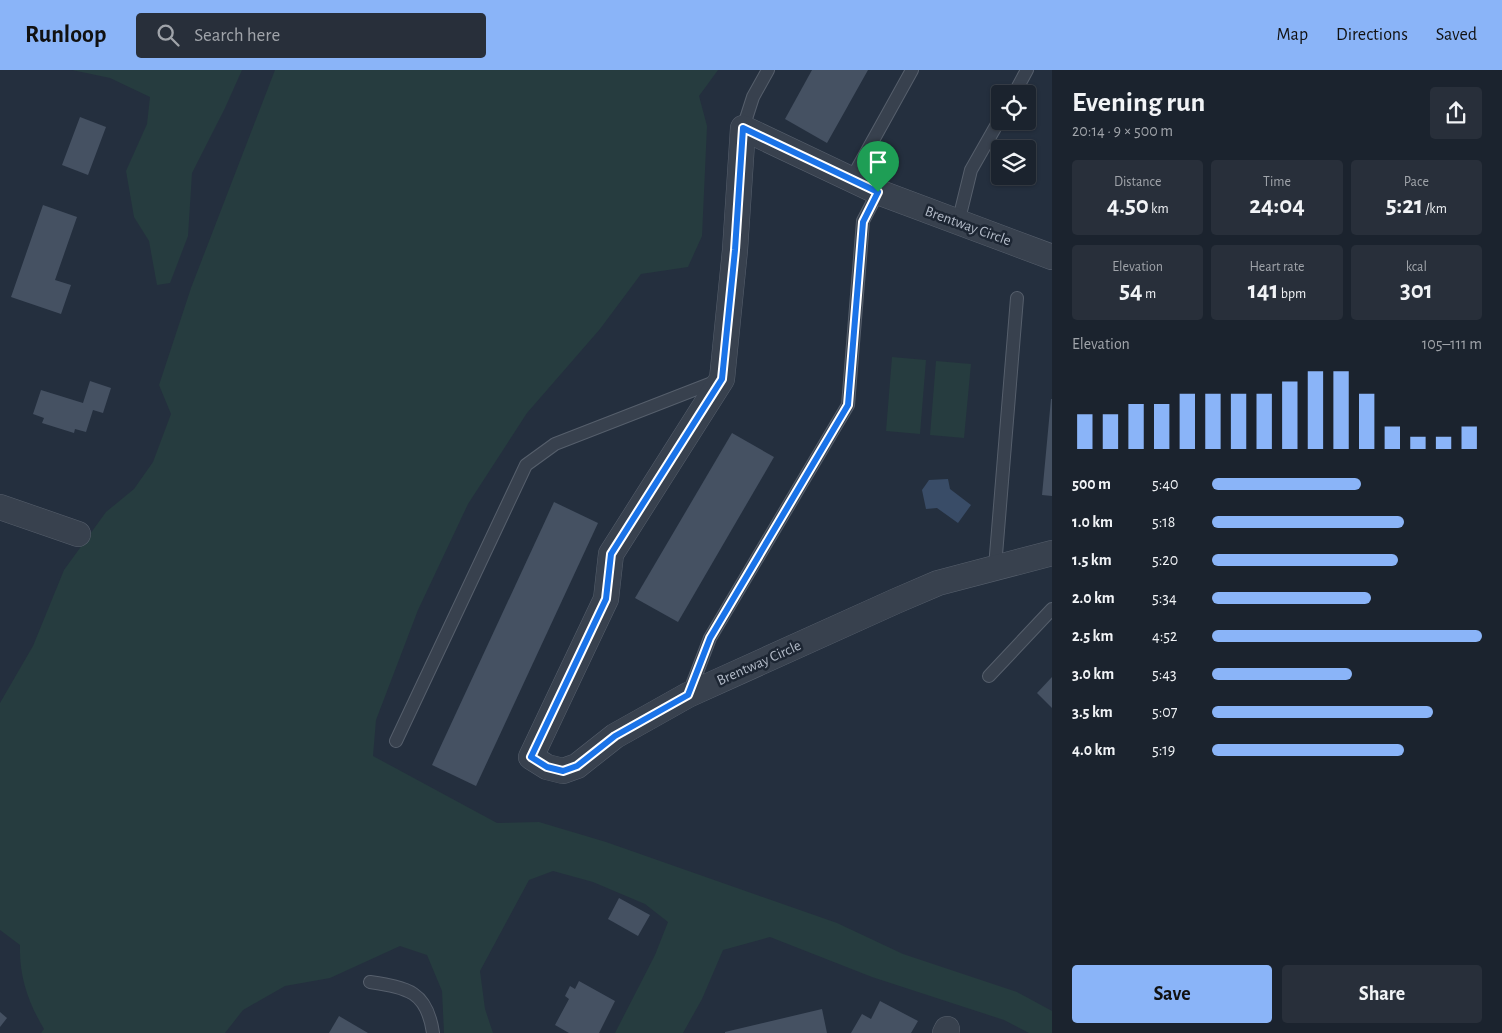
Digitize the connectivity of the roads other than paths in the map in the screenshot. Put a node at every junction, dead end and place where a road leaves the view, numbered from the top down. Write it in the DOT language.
graph roads {
  1 [pos="768,70"];
  2 [pos="912,70"];
  3 [pos="1027,70"];
  4 [pos="1019,85"];
  5 [pos="743,128"];
  6 [pos="994,130"];
  7 [pos="851,180"];
  8 [pos="878,192"];
  9 [pos="958,223"];
  10 [pos="1052,257"];
  11 [pos="1017,298"];
  12 [pos="722,379"];
  13 [pos="0,507"];
  14 [pos="78,534"];
  15 [pos="1052,552"];
  16 [pos="995,567"];
  17 [pos="1052,609"];
  18 [pos="989,676"];
  19 [pos="688,695"];
  20 [pos="396,741"];
  21 [pos="370,982"];
  22 [pos="433,1033"];
  1 -- 5 [label="lane"];
  2 -- 7 [label="lane"];
  3 -- 4 [label="lane"];
  5 -- 7 [label="street, Brentway Circle"];
  5 -- 12 [label="street, Brentway Circle"];
  6 -- 9 [label="lane"];
  7 -- 8 [label="street, Brentway Circle"];
  8 -- 9 [label="street, Brentway Circle"];
  8 -- 19 [label="lane"];
  9 -- 10 [label="street, Brentway Circle"];
  11 -- 16 [label="lane"];
  12 -- 19 [label="street, Brentway Circle"];
  12 -- 20 [label="lane"];
  13 -- 14 [label="street"];
  15 -- 16 [label="street, Brentway Circle"];
  16 -- 19 [label="street, Brentway Circle"];
  17 -- 18 [label="lane"];
  21 -- 22 [label="lane"];
}
